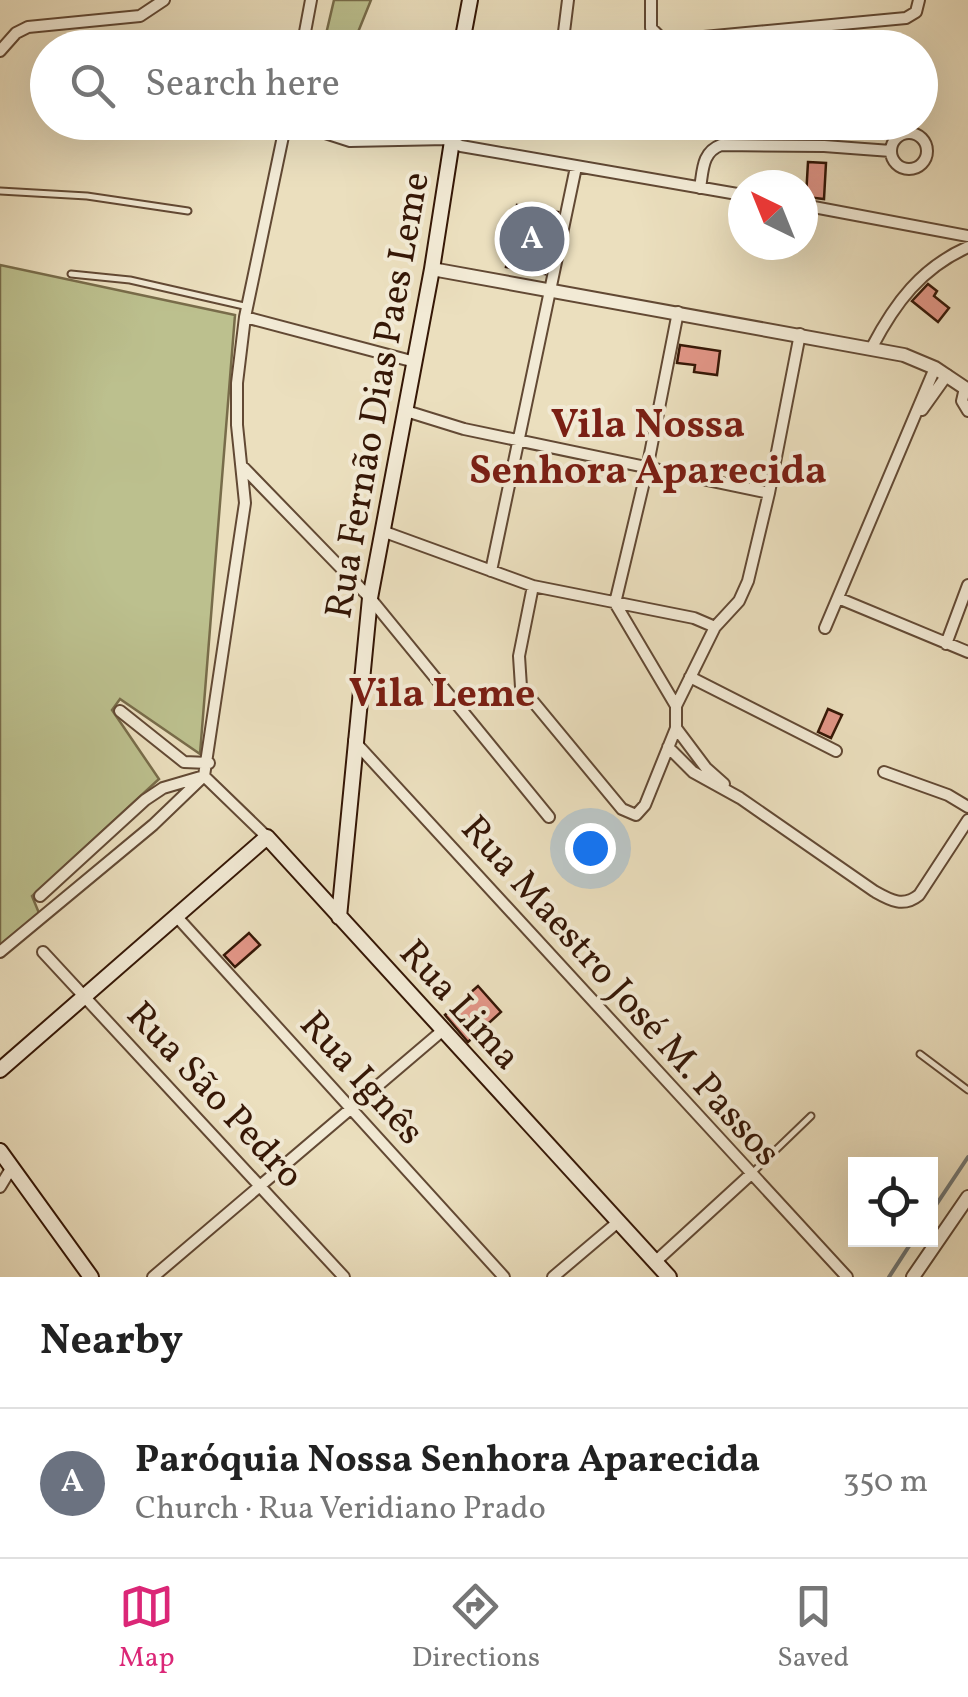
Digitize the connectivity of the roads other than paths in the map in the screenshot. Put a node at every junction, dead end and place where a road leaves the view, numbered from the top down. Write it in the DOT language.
graph roads {
  1 [pos="164,0"];
  2 [pos="312,0"];
  3 [pos="470,0"];
  4 [pos="568,0"];
  5 [pos="651,0"];
  6 [pos="919,0"];
  7 [pos="306,30"];
  8 [pos="464,30"];
  9 [pos="564,30"];
  10 [pos="653,30"];
  11 [pos="778,30"];
  12 [pos="0,52"];
  13 [pos="284,140"];
  14 [pos="347,140"];
  15 [pos="398,140"];
  16 [pos="449,140"];
  17 [pos="454,142"];
  18 [pos="891,152"];
  19 [pos="576,166"];
  20 [pos="700,188"];
  21 [pos="0,191"];
  22 [pos="728,193"];
  23 [pos="818,208"];
  24 [pos="188,211"];
  25 [pos="968,236"];
  26 [pos="968,247"];
  27 [pos="432,269"];
  28 [pos="71,274"];
  29 [pos="551,288"];
  30 [pos="246,312"];
  31 [pos="678,312"];
  32 [pos="800,334"];
  33 [pos="872,348"];
  34 [pos="415,362"];
  35 [pos="941,372"];
  36 [pos="966,389"];
  37 [pos="406,411"];
  38 [pos="968,412"];
  39 [pos="517,440"];
  40 [pos="243,466"];
  41 [pos="647,469"];
  42 [pos="769,493"];
  43 [pos="382,531"];
  44 [pos="490,571"];
  45 [pos="968,585"];
  46 [pos="533,586"];
  47 [pos="370,598"];
  48 [pos="838,598"];
  49 [pos="615,603"];
  50 [pos="715,627"];
  51 [pos="825,628"];
  52 [pos="946,644"];
  53 [pos="968,652"];
  54 [pos="690,678"];
  55 [pos="676,706"];
  56 [pos="120,711"];
  57 [pos="676,728"];
  58 [pos="354,741"];
  59 [pos="668,747"];
  60 [pos="836,751"];
  61 [pos="208,763"];
  62 [pos="884,772"];
  63 [pos="204,776"];
  64 [pos="740,798"];
  65 [pos="968,807"];
  66 [pos="549,817"];
  67 [pos="968,820"];
  68 [pos="267,838"];
  69 [pos="40,896"];
  70 [pos="177,917"];
  71 [pos="338,917"];
  72 [pos="0,952"];
  73 [pos="43,952"];
  74 [pos="84,996"];
  75 [pos="442,1031"];
  76 [pos="920,1054"];
  77 [pos="0,1070"];
  78 [pos="968,1090"];
  79 [pos="351,1109"];
  80 [pos="811,1116"];
  81 [pos="0,1150"];
  82 [pos="12,1167"];
  83 [pos="750,1175"];
  84 [pos="261,1186"];
  85 [pos="0,1187"];
  86 [pos="968,1197"];
  87 [pos="618,1222"];
  88 [pos="655,1262"];
  89 [pos="83,1273"];
  90 [pos="153,1277"];
  91 [pos="344,1277"];
  92 [pos="504,1277"];
  93 [pos="553,1277"];
  94 [pos="669,1277"];
  95 [pos="846,1277"];
  96 [pos="913,1277"];
  1 -- 12 [label="street"];
  2 -- 7 [label="street"];
  3 -- 8 [label="main road"];
  4 -- 9 [label="street"];
  5 -- 10 [label="street"];
  6 -- 11 [label="street"];
  13 -- 30 [label="street"];
  14 -- 15 [label="street"];
  16 -- 17 [label="street"];
  17 -- 19 [label="street"];
  17 -- 27 [label="main road, Rua Fernão Dias Paes Leme"];
  18 -- 20 [label="street"];
  19 -- 20 [label="street"];
  19 -- 29 [label="street"];
  20 -- 22 [label="street"];
  21 -- 24 [label="lane"];
  23 -- 25 [label="street"];
  26 -- 33 [label="street"];
  27 -- 29 [label="street"];
  27 -- 34 [label="main road, Rua Fernão Dias Paes Leme"];
  28 -- 30 [label="lane"];
  29 -- 31 [label="street"];
  29 -- 39 [label="street"];
  30 -- 34 [label="street"];
  30 -- 40 [label="street"];
  31 -- 32 [label="street"];
  31 -- 41 [label="street"];
  32 -- 33 [label="street"];
  32 -- 42 [label="street"];
  33 -- 35 [label="street"];
  34 -- 37 [label="main road, Rua Fernão Dias Paes Leme"];
  35 -- 36 [label="street"];
  35 -- 48 [label="street"];
  36 -- 38 [label="street"];
  37 -- 39 [label="street"];
  37 -- 43 [label="main road, Rua Fernão Dias Paes Leme"];
  39 -- 41 [label="street"];
  39 -- 44 [label="street"];
  40 -- 47 [label="street"];
  40 -- 61 [label="street"];
  41 -- 42 [label="street"];
  41 -- 49 [label="street"];
  42 -- 50 [label="street"];
  43 -- 44 [label="street"];
  43 -- 47 [label="main road, Rua Fernão Dias Paes Leme"];
  44 -- 46 [label="street"];
  45 -- 52 [label="street"];
  46 -- 49 [label="street"];
  46 -- 59 [label="street"];
  47 -- 58 [label="main road, Rua Fernão Dias Paes Leme"];
  47 -- 66 [label="street"];
  48 -- 51 [label="street"];
  48 -- 52 [label="street"];
  49 -- 50 [label="street"];
  49 -- 55 [label="street"];
  50 -- 54 [label="street"];
  52 -- 53 [label="street"];
  54 -- 55 [label="street"];
  54 -- 60 [label="street"];
  55 -- 57 [label="street"];
  56 -- 61 [label="street"];
  57 -- 59 [label="street"];
  57 -- 64 [label="street"];
  58 -- 71 [label="main road, Rua Fernão Dias Paes Leme"];
  58 -- 83 [label="street, Rua Maestro José M. Passos"];
  59 -- 64 [label="street"];
  61 -- 63 [label="street"];
  62 -- 65 [label="street"];
  63 -- 68 [label="street, Rua Lima"];
  63 -- 69 [label="street"];
  63 -- 72 [label="street"];
  64 -- 67 [label="street"];
  68 -- 70 [label="main road"];
  68 -- 71 [label="main road, Rua Lima"];
  70 -- 74 [label="main road"];
  70 -- 79 [label="street, Rua Ignês"];
  71 -- 75 [label="main road, Rua Lima"];
  73 -- 74 [label="street, Rua São Pedro"];
  74 -- 77 [label="main road"];
  74 -- 84 [label="street, Rua São Pedro"];
  75 -- 79 [label="street"];
  75 -- 87 [label="main road, Rua Lima"];
  76 -- 78 [label="lane"];
  79 -- 84 [label="street"];
  79 -- 92 [label="street, Rua Ignês"];
  80 -- 83 [label="lane"];
  81 -- 82 [label="main road"];
  82 -- 85 [label="street"];
  82 -- 89 [label="main road"];
  83 -- 88 [label="street"];
  83 -- 95 [label="street, Rua Maestro José M. Passos"];
  84 -- 90 [label="street"];
  84 -- 91 [label="street, Rua São Pedro"];
  86 -- 96 [label="street"];
  87 -- 88 [label="main road, Rua Lima"];
  87 -- 93 [label="street"];
  88 -- 94 [label="main road, Rua Lima"];
}
